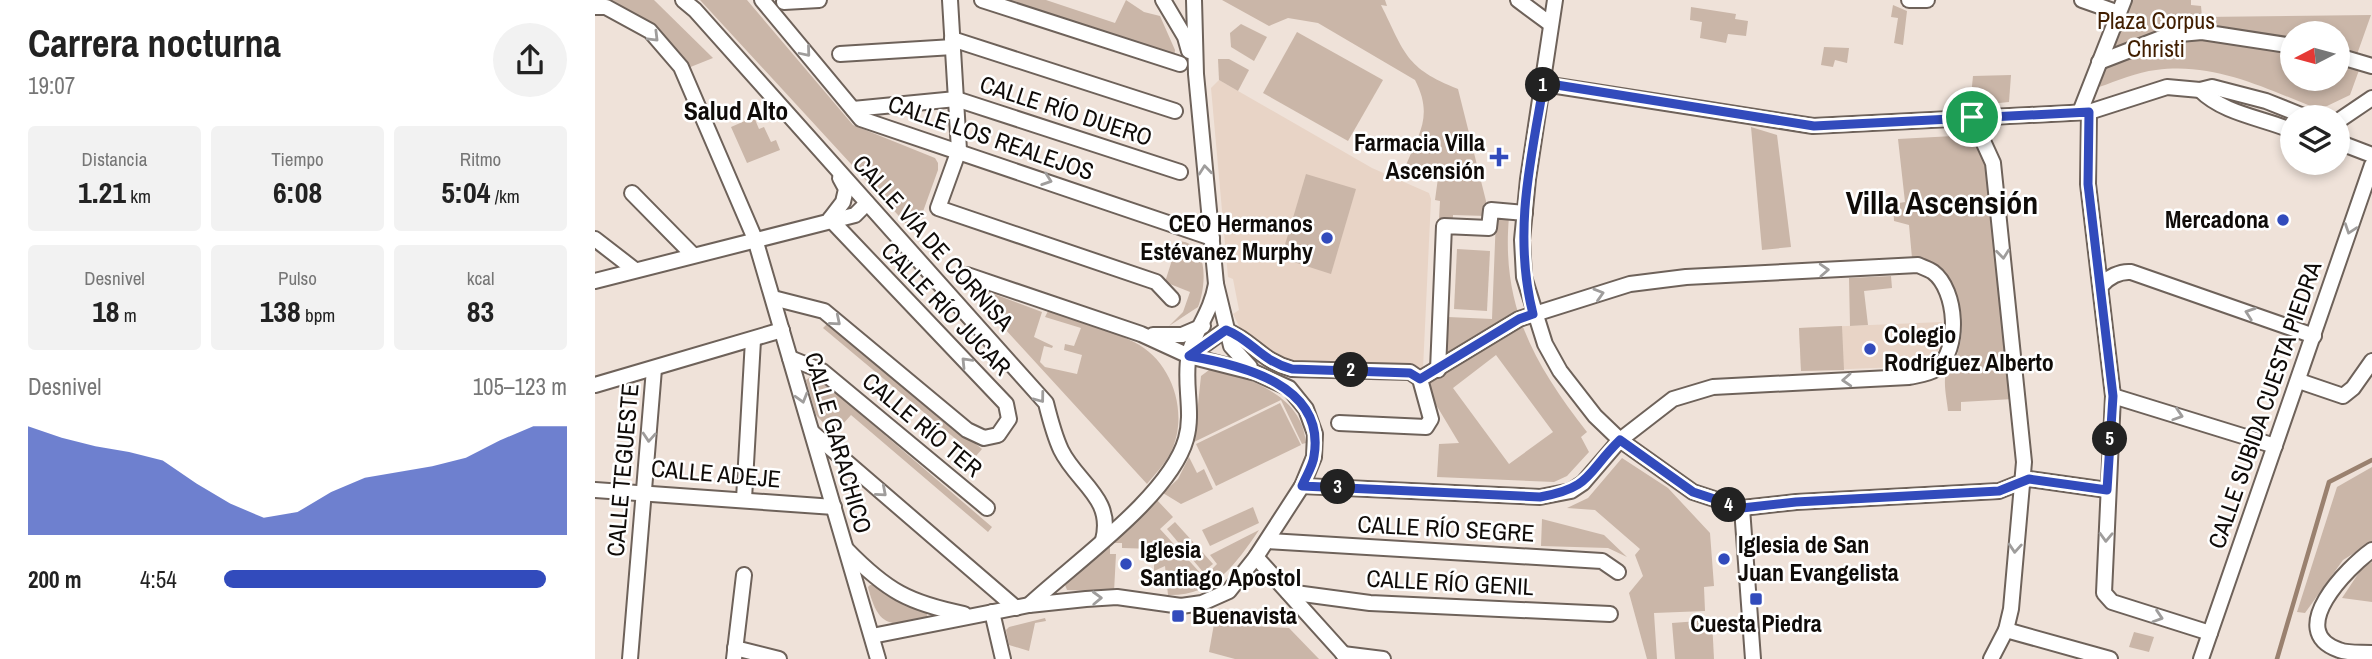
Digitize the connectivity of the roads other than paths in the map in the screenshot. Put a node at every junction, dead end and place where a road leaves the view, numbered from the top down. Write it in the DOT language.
graph roads {
  1 [pos="683,0"];
  2 [pos="762,0"];
  3 [pos="819,0"];
  4 [pos="950,0"];
  5 [pos="982,0"];
  6 [pos="1163,0"];
  7 [pos="1193,0"];
  8 [pos="1518,0"];
  9 [pos="1555,0"];
  10 [pos="2083,0"];
  11 [pos="784,2"];
  12 [pos="2122,6"];
  13 [pos="595,7"];
  14 [pos="1549,23"];
  15 [pos="953,43"];
  16 [pos="2280,44"];
  17 [pos="840,54"];
  18 [pos="2350,60"];
  19 [pos="2099,62"];
  20 [pos="1180,64"];
  21 [pos="2372,66"];
  22 [pos="1196,74"];
  23 [pos="1544,83"];
  24 [pos="2200,90"];
  25 [pos="2372,97"];
  26 [pos="956,99"];
  27 [pos="2259,100"];
  28 [pos="2280,107"];
  29 [pos="853,109"];
  30 [pos="1175,111"];
  31 [pos="2085,112"];
  32 [pos="2350,113"];
  33 [pos="2253,116"];
  34 [pos="1972,117"];
  35 [pos="2280,128"];
  36 [pos="2350,147"];
  37 [pos="959,150"];
  38 [pos="2372,155"];
  39 [pos="832,164"];
  40 [pos="2372,165"];
  41 [pos="1180,172"];
  42 [pos="632,193"];
  43 [pos="867,203"];
  44 [pos="1525,212"];
  45 [pos="830,219"];
  46 [pos="1212,238"];
  47 [pos="595,239"];
  48 [pos="755,239"];
  49 [pos="693,255"];
  50 [pos="635,270"];
  51 [pos="967,275"];
  52 [pos="595,281"];
  53 [pos="1216,284"];
  54 [pos="2101,286"];
  55 [pos="773,298"];
  56 [pos="1173,299"];
  57 [pos="1533,314"];
  58 [pos="1203,326"];
  59 [pos="782,330"];
  60 [pos="1226,330"];
  61 [pos="1141,334"];
  62 [pos="2314,336"];
  63 [pos="754,340"];
  64 [pos="1211,342"];
  65 [pos="1189,356"];
  66 [pos="790,358"];
  67 [pos="1216,360"];
  68 [pos="2372,361"];
  69 [pos="654,369"];
  70 [pos="1438,370"];
  71 [pos="1256,373"];
  72 [pos="1420,379"];
  73 [pos="2299,381"];
  74 [pos="595,385"];
  75 [pos="2113,396"];
  76 [pos="1339,424"];
  77 [pos="812,432"];
  78 [pos="1620,440"];
  79 [pos="2275,446"];
  80 [pos="2023,480"];
  81 [pos="1302,486"];
  82 [pos="595,490"];
  83 [pos="2107,490"];
  84 [pos="645,491"];
  85 [pos="1994,491"];
  86 [pos="744,499"];
  87 [pos="834,507"];
  88 [pos="987,508"];
  89 [pos="1742,508"];
  90 [pos="2019,512"];
  91 [pos="1103,540"];
  92 [pos="1268,541"];
  93 [pos="845,547"];
  94 [pos="2372,550"];
  95 [pos="1256,557"];
  96 [pos="1618,572"];
  97 [pos="744,575"];
  98 [pos="881,582"];
  99 [pos="857,585"];
  100 [pos="1287,592"];
  101 [pos="1023,606"];
  102 [pos="932,608"];
  103 [pos="992,612"];
  104 [pos="1610,614"];
  105 [pos="972,616"];
  106 [pos="932,623"];
  107 [pos="2006,630"];
  108 [pos="2210,633"];
  109 [pos="871,636"];
  110 [pos="734,653"];
  111 [pos="2372,653"];
  112 [pos="1346,657"];
  113 [pos="630,659"];
  114 [pos="779,659"];
  115 [pos="878,659"];
  116 [pos="1003,659"];
  117 [pos="1383,659"];
  118 [pos="1753,659"];
  119 [pos="1991,659"];
  120 [pos="2110,659"];
  121 [pos="2201,659"];
  1 -- 39 [label="street, CALLE VÍA DE CORNISA"];
  2 -- 29 [label="street, CALLE LOS REALEJOS, one-way"];
  3 -- 11 [label="street"];
  4 -- 15 [label="street"];
  5 -- 20 [label="street"];
  6 -- 22 [label="street"];
  7 -- 22 [label="street"];
  8 -- 14 [label="street"];
  9 -- 14 [label="street"];
  10 -- 12 [label="street"];
  12 -- 19 [label="street"];
  13 -- 48 [label="street, CALLE GARACHICO, one-way"];
  14 -- 23 [label="street"];
  15 -- 17 [label="street"];
  15 -- 26 [label="street"];
  15 -- 30 [label="street"];
  16 -- 19 [label="street"];
  18 -- 21 [label="street"];
  19 -- 31 [label="street"];
  46 -- 22 [label="street, one-way"];
  23 -- 34 [label="street"];
  23 -- 44 [label="street"];
  24 -- 27 [label="street"];
  24 -- 31 [label="street"];
  24 -- 33 [label="street"];
  25 -- 32 [label="street"];
  26 -- 29 [label="street, CALLE RÍO DUERO"];
  26 -- 37 [label="street"];
  26 -- 41 [label="street, CALLE RÍO DUERO"];
  27 -- 28 [label="street"];
  27 -- 33 [label="street"];
  29 -- 37 [label="street, CALLE LOS REALEJOS"];
  31 -- 34 [label="street"];
  31 -- 54 [label="street"];
  33 -- 35 [label="street"];
  34 -- 80 [label="street, one-way"];
  36 -- 38 [label="street"];
  37 -- 46 [label="street, CALLE LOS REALEJOS, one-way"];
  37 -- 56 [label="street"];
  39 -- 43 [label="street, CALLE VÍA DE CORNISA"];
  39 -- 45 [label="street"];
  40 -- 62 [label="street, CALLE SUBIDA CUESTA PIEDRA, one-way"];
  42 -- 49 [label="street"];
  43 -- 45 [label="street"];
  43 -- 91 [label="street, CALLE VÍA DE CORNISA, one-way"];
  44 -- 57 [label="street"];
  44 -- 70 [label="street"];
  45 -- 48 [label="street"];
  55 -- 45 [label="street, CALLE RÍO JUCAR, one-way"];
  46 -- 53 [label="street"];
  47 -- 50 [label="street"];
  48 -- 49 [label="street"];
  48 -- 55 [label="street, CALLE GARACHICO"];
  49 -- 50 [label="street"];
  50 -- 52 [label="street"];
  51 -- 61 [label="street"];
  53 -- 58 [label="street"];
  53 -- 60 [label="street"];
  62 -- 54 [label="street, one-way"];
  54 -- 75 [label="street"];
  55 -- 59 [label="street, CALLE GARACHICO"];
  57 -- 70 [label="street"];
  57 -- 78 [label="street"];
  57 -- 78 [label="street, one-way"];
  58 -- 61 [label="street"];
  58 -- 65 [label="street"];
  59 -- 63 [label="street"];
  59 -- 66 [label="street, CALLE GARACHICO"];
  60 -- 64 [label="street"];
  60 -- 71 [label="street"];
  60 -- 72 [label="street"];
  61 -- 65 [label="street"];
  62 -- 73 [label="street, CALLE SUBIDA CUESTA PIEDRA"];
  63 -- 69 [label="street"];
  63 -- 86 [label="street"];
  64 -- 65 [label="street"];
  64 -- 67 [label="street"];
  65 -- 67 [label="street"];
  65 -- 91 [label="street"];
  66 -- 77 [label="street, CALLE GARACHICO, one-way"];
  66 -- 88 [label="street, CALLE RÍO TER"];
  67 -- 71 [label="street"];
  68 -- 73 [label="street"];
  69 -- 74 [label="street"];
  69 -- 84 [label="street, CALLE TEGUESTE, one-way"];
  70 -- 72 [label="street"];
  71 -- 81 [label="street"];
  72 -- 76 [label="street"];
  73 -- 79 [label="street, CALLE SUBIDA CUESTA PIEDRA"];
  75 -- 79 [label="street, one-way"];
  75 -- 83 [label="street"];
  77 -- 87 [label="street, CALLE GARACHICO"];
  77 -- 101 [label="street, one-way"];
  78 -- 81 [label="street"];
  78 -- 89 [label="street"];
  79 -- 108 [label="street, CALLE SUBIDA CUESTA PIEDRA"];
  80 -- 83 [label="street"];
  80 -- 85 [label="street"];
  80 -- 90 [label="street"];
  81 -- 92 [label="street"];
  82 -- 84 [label="street, CALLE ADEJE"];
  83 -- 108 [label="street, one-way"];
  84 -- 86 [label="street, CALLE ADEJE"];
  84 -- 113 [label="street, CALLE TEGUESTE"];
  85 -- 89 [label="street"];
  85 -- 90 [label="street"];
  86 -- 87 [label="street, CALLE ADEJE"];
  87 -- 93 [label="street, CALLE GARACHICO"];
  89 -- 118 [label="street"];
  90 -- 107 [label="street, one-way"];
  91 -- 101 [label="street"];
  92 -- 95 [label="street"];
  92 -- 96 [label="street, CALLE RÍO SEGRE"];
  93 -- 98 [label="street"];
  93 -- 99 [label="street, CALLE GARACHICO"];
  94 -- 111 [label="street"];
  95 -- 100 [label="street"];
  101 -- 95 [label="street, one-way"];
  97 -- 110 [label="street"];
  98 -- 99 [label="street"];
  98 -- 102 [label="street"];
  99 -- 109 [label="street, CALLE GARACHICO"];
  100 -- 104 [label="street, CALLE RÍO GENIL"];
  100 -- 112 [label="street"];
  101 -- 103 [label="street"];
  102 -- 105 [label="street"];
  102 -- 106 [label="street"];
  103 -- 105 [label="street"];
  103 -- 116 [label="street"];
  105 -- 106 [label="street"];
  106 -- 109 [label="street"];
  107 -- 119 [label="street"];
  107 -- 120 [label="street"];
  108 -- 121 [label="street, CALLE SUBIDA CUESTA PIEDRA"];
  109 -- 115 [label="street, CALLE GARACHICO"];
  110 -- 114 [label="street"];
  112 -- 117 [label="street"];
}
